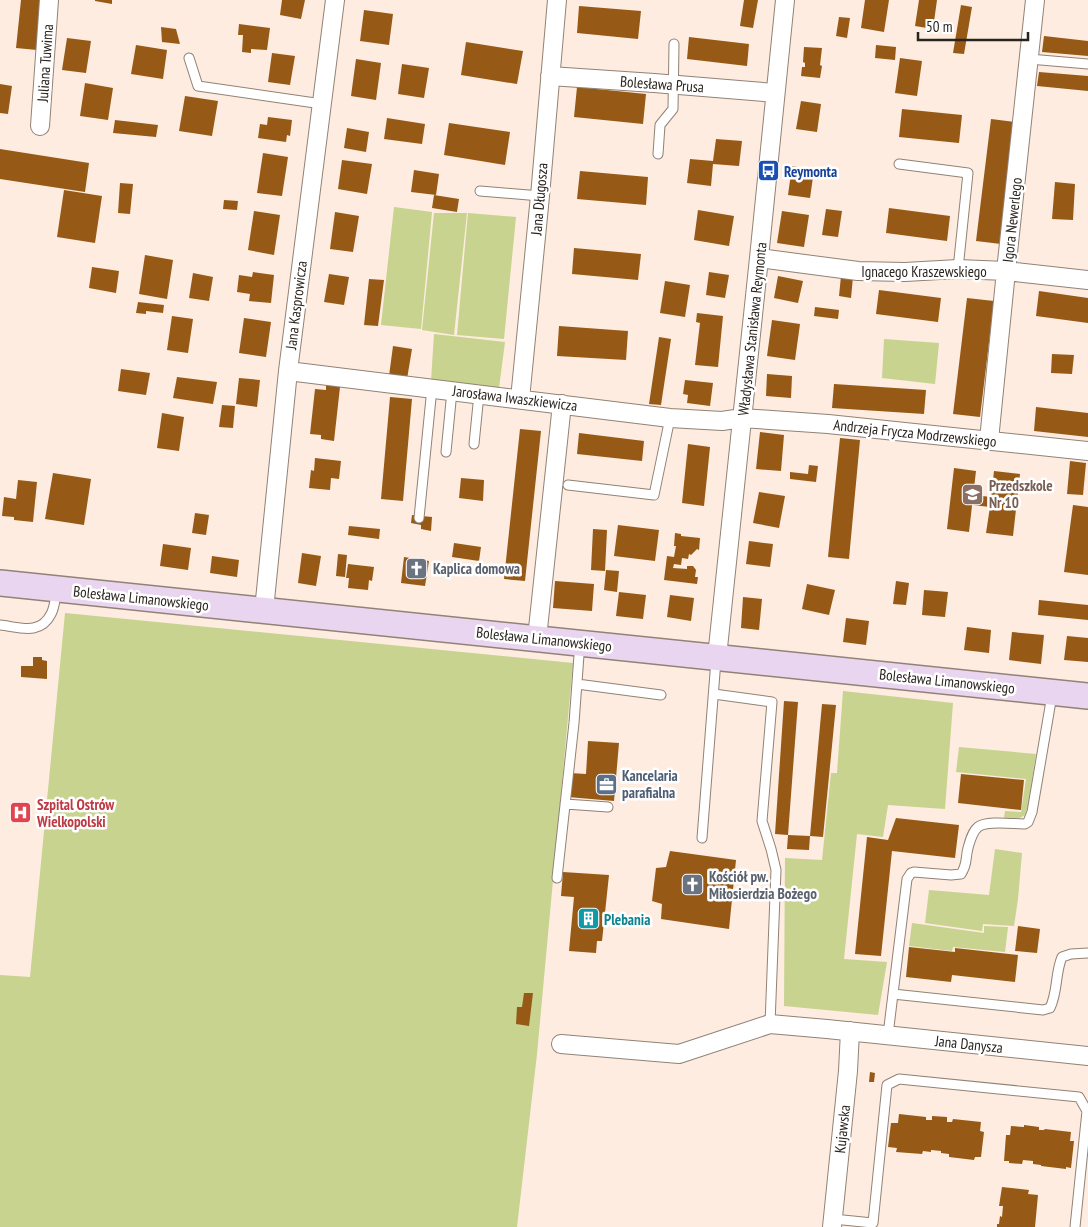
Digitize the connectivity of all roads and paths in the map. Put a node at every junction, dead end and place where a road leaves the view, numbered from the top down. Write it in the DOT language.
graph roads {
  1 [pos="49,0"];
  2 [pos="335,0"];
  3 [pos="557,0"];
  4 [pos="785,0"];
  5 [pos="1035,0"];
  6 [pos="674,44"];
  7 [pos="189,58"];
  8 [pos="1029,59"];
  9 [pos="1088,64"];
  10 [pos="550,76"];
  11 [pos="673,85"];
  12 [pos="775,93"];
  13 [pos="322,104"];
  14 [pos="40,126"];
  15 [pos="658,154"];
  16 [pos="899,164"];
  17 [pos="480,191"];
  18 [pos="540,196"];
  19 [pos="759,258"];
  20 [pos="958,269"];
  21 [pos="1006,271"];
  22 [pos="1088,280"];
  23 [pos="288,371"];
  24 [pos="432,388"];
  25 [pos="452,390"];
  26 [pos="479,394"];
  27 [pos="520,399"];
  28 [pos="562,404"];
  29 [pos="670,418"];
  30 [pos="742,418"];
  31 [pos="990,440"];
  32 [pos="474,444"];
  33 [pos="1088,451"];
  34 [pos="446,452"];
  35 [pos="568,486"];
  36 [pos="419,518"];
  37 [pos="0,583"];
  38 [pos="57,589"];
  39 [pos="264,610"];
  40 [pos="0,625"];
  41 [pos="537,638"];
  42 [pos="585,644"];
  43 [pos="717,657"];
  44 [pos="577,684"];
  45 [pos="1052,692"];
  46 [pos="714,694"];
  47 [pos="661,695"];
  48 [pos="1088,696"];
  49 [pos="565,804"];
  50 [pos="608,807"];
  51 [pos="702,838"];
  52 [pos="557,878"];
  53 [pos="1088,953"];
  54 [pos="893,994"];
  55 [pos="770,1024"];
  56 [pos="850,1031"];
  57 [pos="888,1035"];
  58 [pos="561,1044"];
  59 [pos="1088,1056"];
  60 [pos="832,1223"];
  61 [pos="873,1225"];
  62 [pos="1075,1227"];
  1 -- 14 [label="street, Juliana Tuwima"];
  2 -- 13 [label="street, Jana Kasprowicza"];
  3 -- 10 [label="street, Jana Długosza"];
  4 -- 12 [label="street, Władysława Stanisława Reymonta"];
  5 -- 8 [label="street, Igora Newerlego"];
  6 -- 11 [label="lane"];
  7 -- 13 [label="lane"];
  8 -- 9 [label="lane"];
  8 -- 21 [label="street, Igora Newerlego"];
  10 -- 11 [label="street, Bolesława Prusa"];
  10 -- 18 [label="street, Jana Długosza"];
  11 -- 12 [label="street, Bolesława Prusa"];
  11 -- 15 [label="lane"];
  12 -- 19 [label="street, Władysława Stanisława Reymonta"];
  13 -- 23 [label="street, Jana Kasprowicza"];
  16 -- 20 [label="lane"];
  17 -- 18 [label="lane"];
  18 -- 27 [label="street, Jana Długosza"];
  19 -- 20 [label="street, Ignacego Kraszewskiego"];
  19 -- 30 [label="street, Władysława Stanisława Reymonta"];
  20 -- 21 [label="street, Ignacego Kraszewskiego"];
  21 -- 22 [label="street, Ignacego Kraszewskiego"];
  21 -- 31 [label="street, Igora Newerlego"];
  23 -- 24 [label="street, Jarosława Iwaszkiewicza"];
  23 -- 39 [label="street, Jana Kasprowicza"];
  24 -- 25 [label="street, Jarosława Iwaszkiewicza"];
  24 -- 36 [label="lane"];
  25 -- 26 [label="street, Jarosława Iwaszkiewicza"];
  25 -- 34 [label="lane"];
  26 -- 27 [label="street, Jarosława Iwaszkiewicza"];
  26 -- 32 [label="lane"];
  27 -- 28 [label="street, Jarosława Iwaszkiewicza"];
  28 -- 29 [label="street, Jarosława Iwaszkiewicza"];
  28 -- 41 [label="street"];
  29 -- 30 [label="street, Jarosława Iwaszkiewicza"];
  29 -- 35 [label="lane"];
  30 -- 31 [label="street, Andrzeja Frycza Modrzewskiego"];
  30 -- 43 [label="street, Władysława Stanisława Reymonta"];
  31 -- 33 [label="street, Andrzeja Frycza Modrzewskiego"];
  37 -- 38 [label="street, Bolesława Limanowskiego"];
  38 -- 39 [label="street, Bolesława Limanowskiego"];
  38 -- 40 [label="lane"];
  39 -- 41 [label="street, Bolesława Limanowskiego"];
  41 -- 42 [label="street, Bolesława Limanowskiego"];
  42 -- 43 [label="street, Bolesława Limanowskiego"];
  42 -- 44 [label="lane"];
  43 -- 45 [label="street, Bolesława Limanowskiego"];
  43 -- 46 [label="lane"];
  44 -- 47 [label="lane"];
  44 -- 49 [label="lane"];
  45 -- 48 [label="street, Bolesława Limanowskiego"];
  45 -- 54 [label="lane"];
  46 -- 51 [label="lane"];
  46 -- 55 [label="lane"];
  49 -- 50 [label="lane"];
  49 -- 52 [label="lane"];
  53 -- 54 [label="lane"];
  54 -- 57 [label="lane"];
  55 -- 56 [label="street, Jana Danysza"];
  55 -- 58 [label="street"];
  56 -- 57 [label="street, Jana Danysza"];
  56 -- 60 [label="street, Kujawska"];
  57 -- 59 [label="street, Jana Danysza"];
  60 -- 61 [label="lane"];
  61 -- 62 [label="lane"];
}
